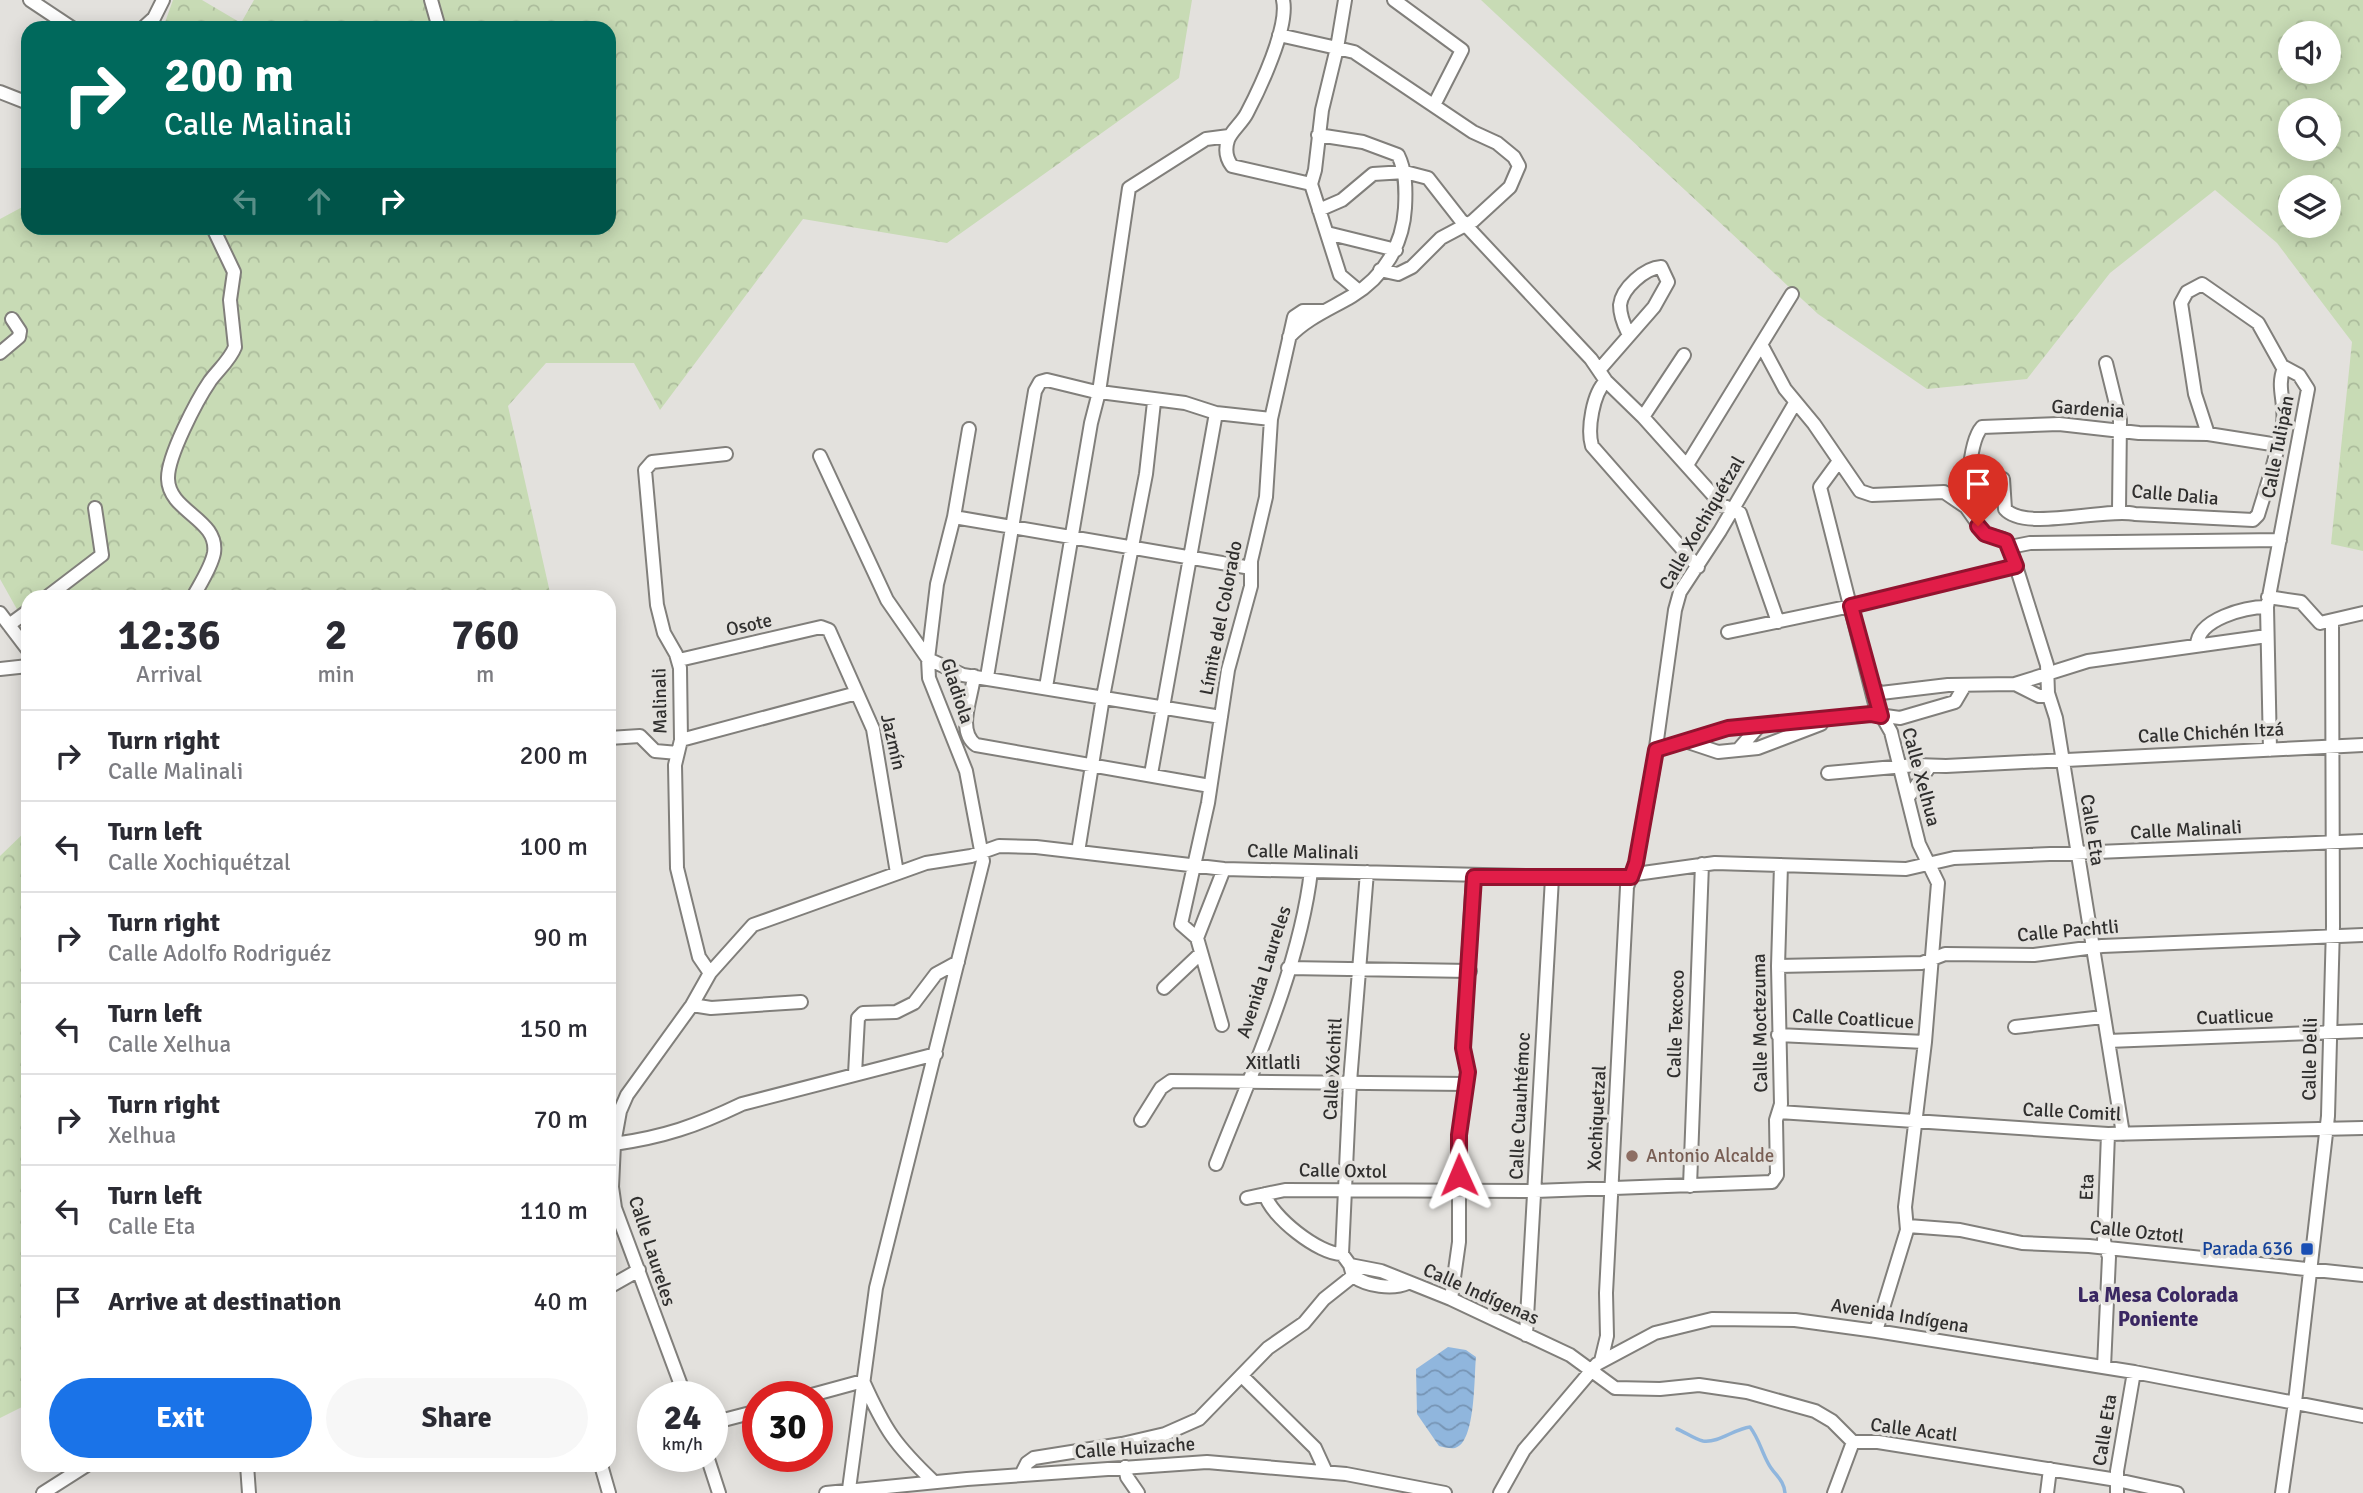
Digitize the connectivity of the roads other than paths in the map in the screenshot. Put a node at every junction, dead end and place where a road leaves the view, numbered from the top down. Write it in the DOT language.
graph roads {
  1 [pos="30,0"];
  2 [pos="163,0"];
  3 [pos="431,0"];
  4 [pos="1283,0"];
  5 [pos="1345,0"];
  6 [pos="1394,0"];
  7 [pos="62,21"];
  8 [pos="151,21"];
  9 [pos="437,21"];
  10 [pos="1279,35"];
  11 [pos="1337,48"];
  12 [pos="0,92"];
  13 [pos="21,100"];
  14 [pos="1434,104"];
  15 [pos="1318,135"];
  16 [pos="1229,136"];
  17 [pos="1405,172"];
  18 [pos="1311,184"];
  19 [pos="1319,210"];
  20 [pos="1466,225"];
  21 [pos="1327,233"];
  22 [pos="216,235"];
  23 [pos="1396,250"];
  24 [pos="1380,271"];
  25 [pos="1359,291"];
  26 [pos="1793,294"];
  27 [pos="12,319"];
  28 [pos="1628,333"];
  29 [pos="1762,346"];
  30 [pos="0,353"];
  31 [pos="1684,355"];
  32 [pos="2106,363"];
  33 [pos="2284,368"];
  34 [pos="1603,376"];
  35 [pos="1100,393"];
  36 [pos="1154,402"];
  37 [pos="1795,403"];
  38 [pos="1216,413"];
  39 [pos="1643,417"];
  40 [pos="1271,419"];
  41 [pos="969,429"];
  42 [pos="2120,429"];
  43 [pos="2207,434"];
  44 [pos="2278,445"];
  45 [pos="726,454"];
  46 [pos="820,456"];
  47 [pos="1839,461"];
  48 [pos="1687,465"];
  49 [pos="2003,480"];
  50 [pos="95,508"];
  51 [pos="1732,509"];
  52 [pos="2119,510"];
  53 [pos="1971,512"];
  54 [pos="954,517"];
  55 [pos="1012,527"];
  56 [pos="1072,537"];
  57 [pos="2280,540"];
  58 [pos="2007,543"];
  59 [pos="1132,548"];
  60 [pos="1190,559"];
  61 [pos="2016,566"];
  62 [pos="1698,567"];
  63 [pos="1251,568"];
  64 [pos="56,590"];
  65 [pos="196,590"];
  66 [pos="2267,602"];
  67 [pos="1851,606"];
  68 [pos="0,613"];
  69 [pos="2363,613"];
  70 [pos="21,616"];
  71 [pos="1778,622"];
  72 [pos="2332,622"];
  73 [pos="9,625"];
  74 [pos="827,628"];
  75 [pos="1728,632"];
  76 [pos="2267,636"];
  77 [pos="21,641"];
  78 [pos="2197,645"];
  79 [pos="928,659"];
  80 [pos="679,660"];
  81 [pos="21,667"];
  82 [pos="0,669"];
  83 [pos="2048,674"];
  84 [pos="980,677"];
  85 [pos="2015,684"];
  86 [pos="1965,685"];
  87 [pos="1046,687"];
  88 [pos="1871,687"];
  89 [pos="857,694"];
  90 [pos="2049,696"];
  91 [pos="1103,697"];
  92 [pos="1163,707"];
  93 [pos="1881,716"];
  94 [pos="1221,718"];
  95 [pos="1825,719"];
  96 [pos="1760,724"];
  97 [pos="616,738"];
  98 [pos="1688,742"];
  99 [pos="971,743"];
  100 [pos="2363,745"];
  101 [pos="680,747"];
  102 [pos="2331,747"];
  103 [pos="1656,750"];
  104 [pos="1738,750"];
  105 [pos="2270,750"];
  106 [pos="957,751"];
  107 [pos="2062,760"];
  108 [pos="1093,766"];
  109 [pos="1930,766"];
  110 [pos="1901,767"];
  111 [pos="1828,773"];
  112 [pos="1151,774"];
  113 [pos="1210,786"];
  114 [pos="1909,796"];
  115 [pos="2363,841"];
  116 [pos="2333,842"];
  117 [pos="982,851"];
  118 [pos="1078,852"];
  119 [pos="2076,854"];
  120 [pos="1194,864"];
  121 [pos="1702,864"];
  122 [pos="1781,865"];
  123 [pos="1929,865"];
  124 [pos="1224,869"];
  125 [pos="1311,871"];
  126 [pos="1367,872"];
  127 [pos="897,873"];
  128 [pos="1474,877"];
  129 [pos="1631,877"];
  130 [pos="1552,878"];
  131 [pos="2363,935"];
  132 [pos="2332,936"];
  133 [pos="1198,938"];
  134 [pos="2091,948"];
  135 [pos="1200,954"];
  136 [pos="1932,959"];
  137 [pos="958,962"];
  138 [pos="1777,965"];
  139 [pos="1288,968"];
  140 [pos="1470,971"];
  141 [pos="1358,972"];
  142 [pos="710,973"];
  143 [pos="1164,988"];
  144 [pos="801,1002"];
  145 [pos="692,1004"];
  146 [pos="2103,1017"];
  147 [pos="1222,1025"];
  148 [pos="2015,1027"];
  149 [pos="2363,1031"];
  150 [pos="2330,1032"];
  151 [pos="1779,1035"];
  152 [pos="2108,1041"];
  153 [pos="1925,1042"];
  154 [pos="936,1054"];
  155 [pos="855,1074"];
  156 [pos="1247,1082"];
  157 [pos="1350,1082"];
  158 [pos="1467,1084"];
  159 [pos="1779,1112"];
  160 [pos="1141,1120"];
  161 [pos="1914,1122"];
  162 [pos="2363,1128"];
  163 [pos="2327,1129"];
  164 [pos="616,1133"];
  165 [pos="2108,1133"];
  166 [pos="2123,1134"];
  167 [pos="616,1144"];
  168 [pos="1216,1164"];
  169 [pos="1775,1180"];
  170 [pos="1613,1186"];
  171 [pos="1690,1186"];
  172 [pos="1348,1191"];
  173 [pos="1535,1191"];
  174 [pos="1459,1192"];
  175 [pos="1265,1194"];
  176 [pos="1247,1198"];
  177 [pos="616,1211"];
  178 [pos="1908,1226"];
  179 [pos="2106,1249"];
  180 [pos="1342,1254"];
  181 [pos="2310,1269"];
  182 [pos="639,1270"];
  183 [pos="1352,1270"];
  184 [pos="2363,1275"];
  185 [pos="616,1283"];
  186 [pos="1451,1299"];
  187 [pos="1876,1331"];
  188 [pos="1526,1335"];
  189 [pos="1601,1361"];
  190 [pos="2104,1367"];
  191 [pos="1591,1371"];
  192 [pos="2133,1372"];
  193 [pos="1242,1376"];
  194 [pos="680,1381"];
  195 [pos="863,1381"];
  196 [pos="833,1389"];
  197 [pos="2295,1402"];
  198 [pos="2363,1416"];
  199 [pos="1853,1442"];
  200 [pos="1125,1467"];
  201 [pos="2050,1468"];
  202 [pos="79,1472"];
  203 [pos="248,1472"];
  204 [pos="603,1472"];
  205 [pos="712,1472"];
  206 [pos="1326,1472"];
  207 [pos="1021,1475"];
  208 [pos="934,1482"];
  209 [pos="2117,1486"];
  210 [pos="57,1489"];
  211 [pos="849,1489"];
  212 [pos="43,1493"];
  213 [pos="249,1493"];
  214 [pos="609,1493"];
  215 [pos="719,1493"];
  216 [pos="826,1493"];
  217 [pos="1138,1493"];
  218 [pos="1445,1493"];
  219 [pos="1500,1493"];
  220 [pos="1834,1493"];
  221 [pos="2047,1493"];
  222 [pos="2177,1493"];
  223 [pos="2281,1493"];
  1 -- 7 [label="street"];
  2 -- 8 [label="street"];
  3 -- 9 [label="street"];
  4 -- 10 [label="street"];
  5 -- 11 [label="street"];
  6 -- 14 [label="street"];
  10 -- 11 [label="street"];
  10 -- 16 [label="street"];
  11 -- 14 [label="street"];
  11 -- 15 [label="street"];
  12 -- 13 [label="street"];
  14 -- 20 [label="street"];
  15 -- 17 [label="street"];
  15 -- 18 [label="street"];
  16 -- 18 [label="street"];
  16 -- 35 [label="street"];
  17 -- 19 [label="street"];
  17 -- 20 [label="street"];
  17 -- 23 [label="street"];
  18 -- 19 [label="street"];
  19 -- 21 [label="street"];
  20 -- 24 [label="street"];
  20 -- 34 [label="street"];
  21 -- 23 [label="street"];
  21 -- 25 [label="street"];
  22 -- 65 [label="street"];
  23 -- 24 [label="street"];
  24 -- 25 [label="street"];
  25 -- 40 [label="street, Límite del Colorado"];
  26 -- 29 [label="street"];
  27 -- 30 [label="street"];
  28 -- 28 [label="street"];
  28 -- 34 [label="street"];
  29 -- 37 [label="street"];
  29 -- 48 [label="street"];
  31 -- 39 [label="street"];
  32 -- 42 [label="street"];
  33 -- 43 [label="street, Calle Tulipán"];
  33 -- 44 [label="street"];
  33 -- 57 [label="street, Calle Tulipán"];
  34 -- 39 [label="street"];
  34 -- 62 [label="street"];
  35 -- 36 [label="street"];
  35 -- 55 [label="street"];
  35 -- 56 [label="street"];
  36 -- 38 [label="street"];
  36 -- 59 [label="street"];
  37 -- 47 [label="street"];
  37 -- 51 [label="street, Calle Xochiquétzal"];
  38 -- 40 [label="street"];
  38 -- 60 [label="street"];
  39 -- 48 [label="street"];
  40 -- 63 [label="street, Límite del Colorado"];
  41 -- 54 [label="street"];
  42 -- 43 [label="street, Gardenia"];
  42 -- 52 [label="street"];
  42 -- 53 [label="street, Gardenia"];
  43 -- 44 [label="street, Gardenia"];
  44 -- 52 [label="street, Calle Dalia"];
  45 -- 80 [label="street, Malinali"];
  46 -- 79 [label="street, Gladiola"];
  47 -- 53 [label="street"];
  47 -- 67 [label="street, Calle Xelhua"];
  48 -- 51 [label="street"];
  49 -- 52 [label="street, Calle Dalia"];
  50 -- 64 [label="street"];
  51 -- 62 [label="street, Calle Xochiquétzal"];
  51 -- 71 [label="street"];
  53 -- 58 [label="street"];
  54 -- 55 [label="street"];
  54 -- 79 [label="street"];
  55 -- 56 [label="street"];
  55 -- 84 [label="street"];
  56 -- 59 [label="street"];
  56 -- 87 [label="street"];
  57 -- 58 [label="street"];
  57 -- 66 [label="street, Calle Tulipán"];
  58 -- 61 [label="street, Calle Eta"];
  59 -- 60 [label="street"];
  59 -- 91 [label="street"];
  60 -- 63 [label="street"];
  60 -- 92 [label="street"];
  61 -- 67 [label="street"];
  61 -- 83 [label="street, Calle Eta"];
  62 -- 103 [label="street, Calle Xochiquétzal"];
  63 -- 94 [label="street, Límite del Colorado"];
  66 -- 72 [label="street"];
  66 -- 76 [label="street, Calle Tulipán"];
  66 -- 78 [label="street"];
  67 -- 71 [label="street"];
  67 -- 88 [label="street, Calle Xelhua"];
  68 -- 73 [label="street"];
  69 -- 72 [label="street"];
  70 -- 73 [label="street"];
  71 -- 75 [label="street"];
  72 -- 102 [label="street, Calle Delli"];
  73 -- 77 [label="street"];
  74 -- 80 [label="street, Osote"];
  74 -- 89 [label="street, Jazmín"];
  76 -- 78 [label="street"];
  76 -- 105 [label="street, Calle Tulipán"];
  78 -- 83 [label="street"];
  79 -- 84 [label="street"];
  79 -- 106 [label="street, Gladiola"];
  80 -- 101 [label="street, Malinali"];
  81 -- 82 [label="street"];
  83 -- 85 [label="street"];
  83 -- 90 [label="street, Calle Eta"];
  84 -- 87 [label="street"];
  84 -- 99 [label="street"];
  85 -- 86 [label="street"];
  85 -- 90 [label="street"];
  86 -- 88 [label="street"];
  86 -- 93 [label="street"];
  87 -- 91 [label="street"];
  88 -- 93 [label="street, Calle Xelhua"];
  89 -- 101 [label="street"];
  89 -- 127 [label="street, Jazmín"];
  90 -- 107 [label="street, Calle Eta"];
  91 -- 92 [label="street"];
  91 -- 108 [label="street"];
  92 -- 94 [label="street"];
  92 -- 112 [label="street"];
  93 -- 95 [label="street"];
  93 -- 110 [label="street, Calle Xelhua"];
  94 -- 113 [label="street, Límite del Colorado"];
  95 -- 96 [label="street"];
  95 -- 104 [label="street"];
  96 -- 98 [label="street"];
  96 -- 104 [label="street"];
  97 -- 101 [label="street"];
  98 -- 103 [label="street"];
  98 -- 104 [label="street"];
  99 -- 106 [label="street"];
  99 -- 108 [label="street"];
  100 -- 102 [label="street, Calle Chichén Itzá"];
  101 -- 142 [label="street, Malinali"];
  102 -- 105 [label="street, Calle Chichén Itzá"];
  102 -- 116 [label="street, Calle Delli"];
  103 -- 129 [label="street, Calle Xochiquétzal"];
  105 -- 107 [label="street, Calle Chichén Itzá"];
  106 -- 117 [label="street, Gladiola"];
  107 -- 109 [label="street, Calle Chichén Itzá"];
  107 -- 119 [label="street, Calle Eta"];
  108 -- 112 [label="street"];
  108 -- 118 [label="street"];
  109 -- 110 [label="street, Calle Chichén Itzá"];
  109 -- 114 [label="street"];
  110 -- 111 [label="street, Calle Chichén Itzá"];
  110 -- 114 [label="street, Calle Xelhua"];
  112 -- 113 [label="street"];
  113 -- 120 [label="street, Límite del Colorado"];
  114 -- 123 [label="street, Calle Xelhua"];
  115 -- 116 [label="street, Calle Malinali"];
  116 -- 119 [label="street, Calle Malinali"];
  116 -- 132 [label="street, Calle Delli"];
  117 -- 118 [label="street, Calle Malinali"];
  117 -- 127 [label="street, Calle Malinali"];
  117 -- 137 [label="street, Gladiola"];
  118 -- 120 [label="street, Calle Malinali"];
  119 -- 123 [label="street, Calle Malinali"];
  119 -- 134 [label="street, Calle Eta"];
  120 -- 124 [label="street, Calle Malinali"];
  120 -- 133 [label="street, Límite del Colorado"];
  121 -- 122 [label="street, Calle Malinali"];
  121 -- 129 [label="street, Calle Malinali"];
  121 -- 171 [label="street, Calle Texcoco"];
  122 -- 123 [label="street, Calle Malinali"];
  122 -- 138 [label="street, Calle Moctezuma"];
  123 -- 136 [label="street"];
  124 -- 125 [label="street, Calle Malinali"];
  124 -- 133 [label="street"];
  125 -- 126 [label="street, Calle Malinali"];
  125 -- 139 [label="street, Avenida Laureles"];
  126 -- 128 [label="street, Calle Malinali"];
  126 -- 141 [label="street, Calle Xóchitl"];
  127 -- 142 [label="street, Calle Malinali"];
  128 -- 130 [label="street, Calle Malinali"];
  128 -- 140 [label="street"];
  129 -- 130 [label="street, Calle Malinali"];
  129 -- 170 [label="street, Xochiquetzal"];
  130 -- 173 [label="street, Calle Cuauhtémoc"];
  131 -- 132 [label="street, Calle Pachtli"];
  132 -- 134 [label="street, Calle Pachtli"];
  132 -- 150 [label="street, Calle Delli"];
  133 -- 135 [label="street"];
  134 -- 136 [label="street, Calle Pachtli"];
  134 -- 146 [label="street, Calle Eta"];
  135 -- 143 [label="street"];
  135 -- 147 [label="street"];
  136 -- 138 [label="street, Calle Pachtli"];
  136 -- 153 [label="street"];
  137 -- 154 [label="street, Gladiola"];
  137 -- 155 [label="street"];
  138 -- 151 [label="street, Calle Moctezuma"];
  139 -- 141 [label="street"];
  139 -- 156 [label="street, Avenida Laureles"];
  140 -- 141 [label="street"];
  140 -- 158 [label="street"];
  141 -- 157 [label="street, Calle Xóchitl"];
  142 -- 145 [label="street, Calle Laureles"];
  144 -- 145 [label="street"];
  145 -- 164 [label="street, Calle Laureles"];
  146 -- 148 [label="street"];
  146 -- 152 [label="street, Calle Eta"];
  149 -- 150 [label="street, Cuatlicue"];
  150 -- 152 [label="street, Cuatlicue"];
  150 -- 163 [label="street, Calle Delli"];
  151 -- 153 [label="street, Calle Coatlicue"];
  151 -- 159 [label="street, Calle Moctezuma"];
  152 -- 166 [label="street, Calle Eta"];
  153 -- 161 [label="street"];
  154 -- 155 [label="street"];
  154 -- 195 [label="street, Gladiola"];
  155 -- 167 [label="street"];
  156 -- 157 [label="street, Xitlatli"];
  156 -- 160 [label="street, Xitlatli"];
  156 -- 168 [label="street, Avenida Laureles"];
  157 -- 158 [label="street, Xitlatli"];
  157 -- 172 [label="street, Calle Xóchitl"];
  158 -- 174 [label="street"];
  159 -- 161 [label="street, Calle Comitl"];
  159 -- 169 [label="street, Calle Moctezuma"];
  161 -- 165 [label="street, Calle Comitl"];
  161 -- 178 [label="street"];
  162 -- 163 [label="street, Calle Comitl"];
  163 -- 166 [label="street, Calle Comitl"];
  163 -- 181 [label="street, Calle Delli"];
  165 -- 166 [label="street, Calle Comitl"];
  165 -- 179 [label="street, Eta"];
  169 -- 171 [label="street, Calle Oxtol"];
  170 -- 171 [label="street, Calle Oxtol"];
  170 -- 173 [label="street, Calle Oxtol"];
  170 -- 189 [label="street, Xochiquetzal"];
  172 -- 174 [label="street, Calle Oxtol"];
  172 -- 175 [label="street, Calle Oxtol"];
  172 -- 180 [label="street, Calle Xóchitl"];
  173 -- 174 [label="street, Calle Oxtol"];
  173 -- 188 [label="street, Calle Cuauhtémoc"];
  174 -- 186 [label="street"];
  175 -- 176 [label="street, Calle Oxtol"];
  175 -- 180 [label="street"];
  177 -- 182 [label="street, Calle Laureles"];
  178 -- 179 [label="street, Calle Oztotl"];
  178 -- 187 [label="street"];
  179 -- 181 [label="street, Calle Oztotl"];
  179 -- 190 [label="street, Eta"];
  180 -- 183 [label="street"];
  181 -- 184 [label="street, Calle Oztotl"];
  181 -- 197 [label="street, Calle Delli"];
  182 -- 185 [label="street"];
  182 -- 194 [label="street, Calle Laureles"];
  183 -- 186 [label="street, Calle Indígenas"];
  183 -- 193 [label="street"];
  186 -- 188 [label="street, Calle Indígenas"];
  187 -- 189 [label="street, Avenida Indígena"];
  187 -- 190 [label="street, Avenida Indígena"];
  188 -- 191 [label="street, Calle Indígenas"];
  189 -- 191 [label="street, Avenida Indígena"];
  190 -- 192 [label="street, Avenida Indígena"];
  191 -- 199 [label="street, Calle Acatl"];
  191 -- 219 [label="street, Avenida Indígena"];
  192 -- 197 [label="street, Avenida Indígena"];
  192 -- 209 [label="street, Calle Eta"];
  193 -- 206 [label="street"];
  193 -- 207 [label="street"];
  195 -- 196 [label="street"];
  195 -- 208 [label="street"];
  195 -- 211 [label="street, Gladiola"];
  197 -- 198 [label="street, Avenida Indígena"];
  197 -- 223 [label="street, Calle Delli"];
  199 -- 201 [label="street, Calle Acatl"];
  199 -- 220 [label="street"];
  200 -- 206 [label="street, Calle Huizache"];
  200 -- 207 [label="street, Calle Huizache"];
  200 -- 217 [label="street"];
  201 -- 209 [label="street, Calle Acatl"];
  201 -- 221 [label="street"];
  202 -- 210 [label="street"];
  203 -- 213 [label="street"];
  204 -- 214 [label="street"];
  205 -- 215 [label="street"];
  206 -- 218 [label="street, Calle Huizache"];
  207 -- 208 [label="street, Calle Huizache"];
  208 -- 211 [label="street, Calle Huizache"];
  209 -- 222 [label="street, Calle Acatl"];
  210 -- 212 [label="street"];
  211 -- 216 [label="street, Calle Huizache"];
}
